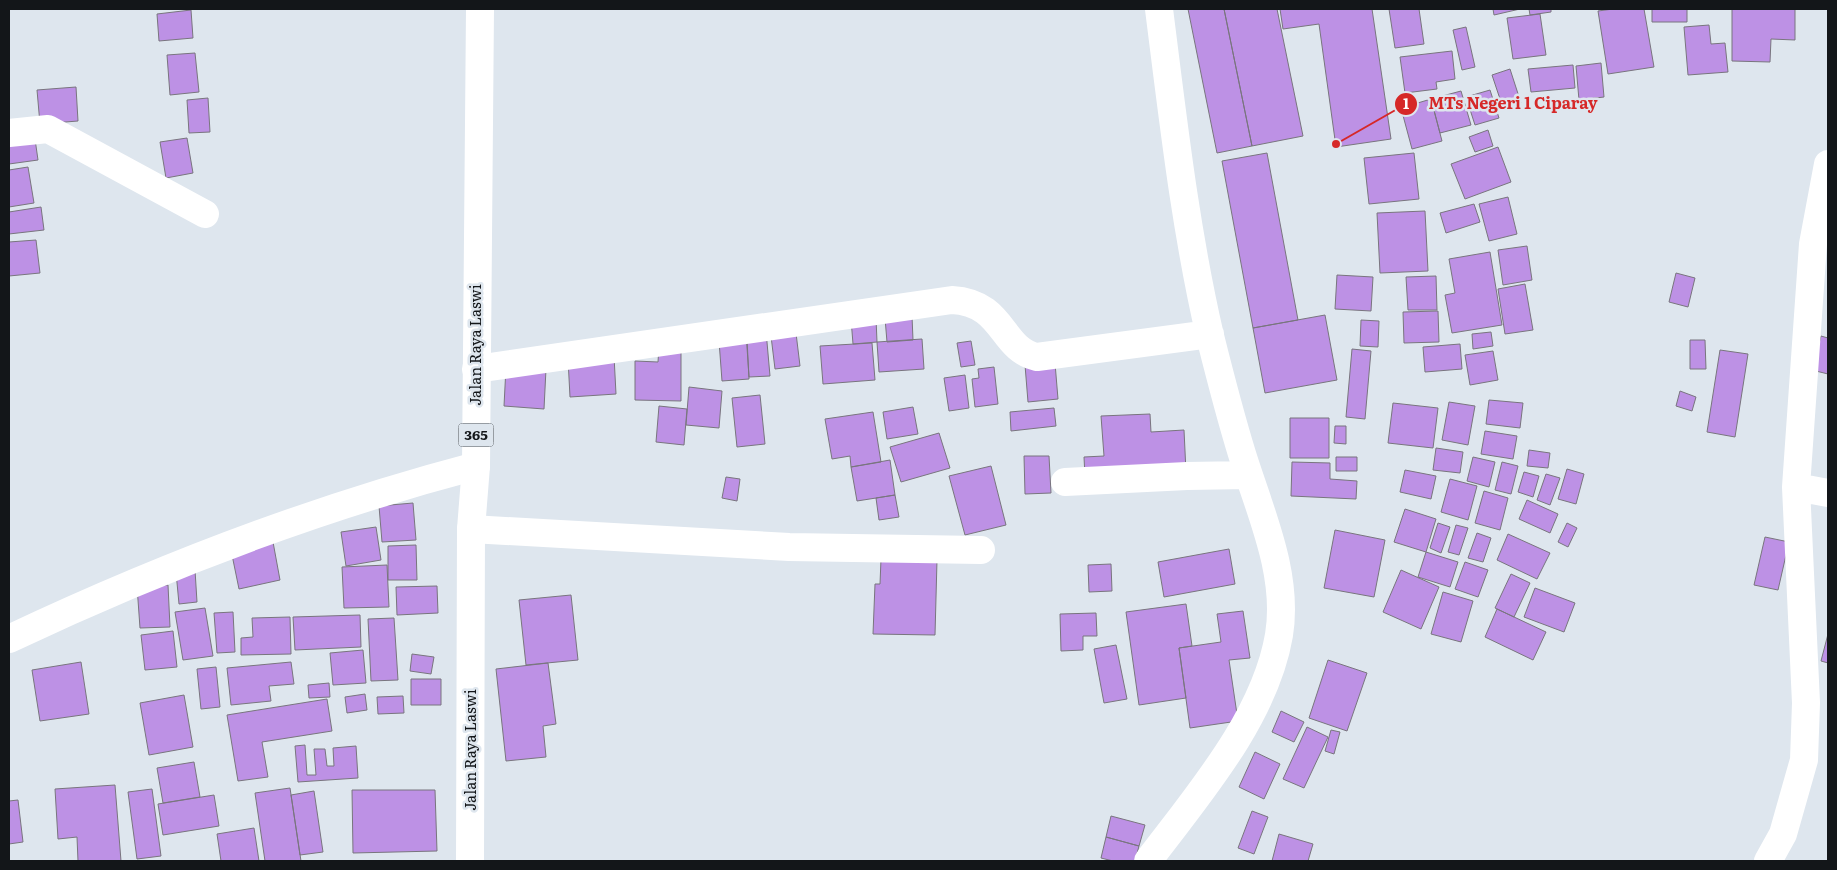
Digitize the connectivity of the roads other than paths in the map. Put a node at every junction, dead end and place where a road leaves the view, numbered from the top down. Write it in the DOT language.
graph roads {
  1 [pos="480,9"];
  2 [pos="1159,9"];
  3 [pos="9,133"];
  4 [pos="1828,164"];
  5 [pos="206,214"];
  6 [pos="1210,334"];
  7 [pos="476,369"];
  8 [pos="476,466"];
  9 [pos="1248,475"];
  10 [pos="1065,482"];
  11 [pos="1796,487"];
  12 [pos="1828,493"];
  13 [pos="471,529"];
  14 [pos="981,550"];
  15 [pos="9,639"];
  16 [pos="470,861"];
  17 [pos="1148,861"];
  18 [pos="1768,861"];
  1 -- 7 [label="street, Jalan Raya Laswi / 365"];
  2 -- 6 [label="street"];
  3 -- 5 [label="street"];
  4 -- 11 [label="street"];
  6 -- 7 [label="street"];
  6 -- 9 [label="street"];
  7 -- 8 [label="street, Jalan Raya Laswi / 365"];
  8 -- 13 [label="street, Jalan Raya Laswi / 365"];
  8 -- 15 [label="street"];
  9 -- 10 [label="street"];
  9 -- 17 [label="street"];
  11 -- 12 [label="street"];
  11 -- 18 [label="street"];
  13 -- 14 [label="street"];
  13 -- 16 [label="street, Jalan Raya Laswi / 365"];
}
